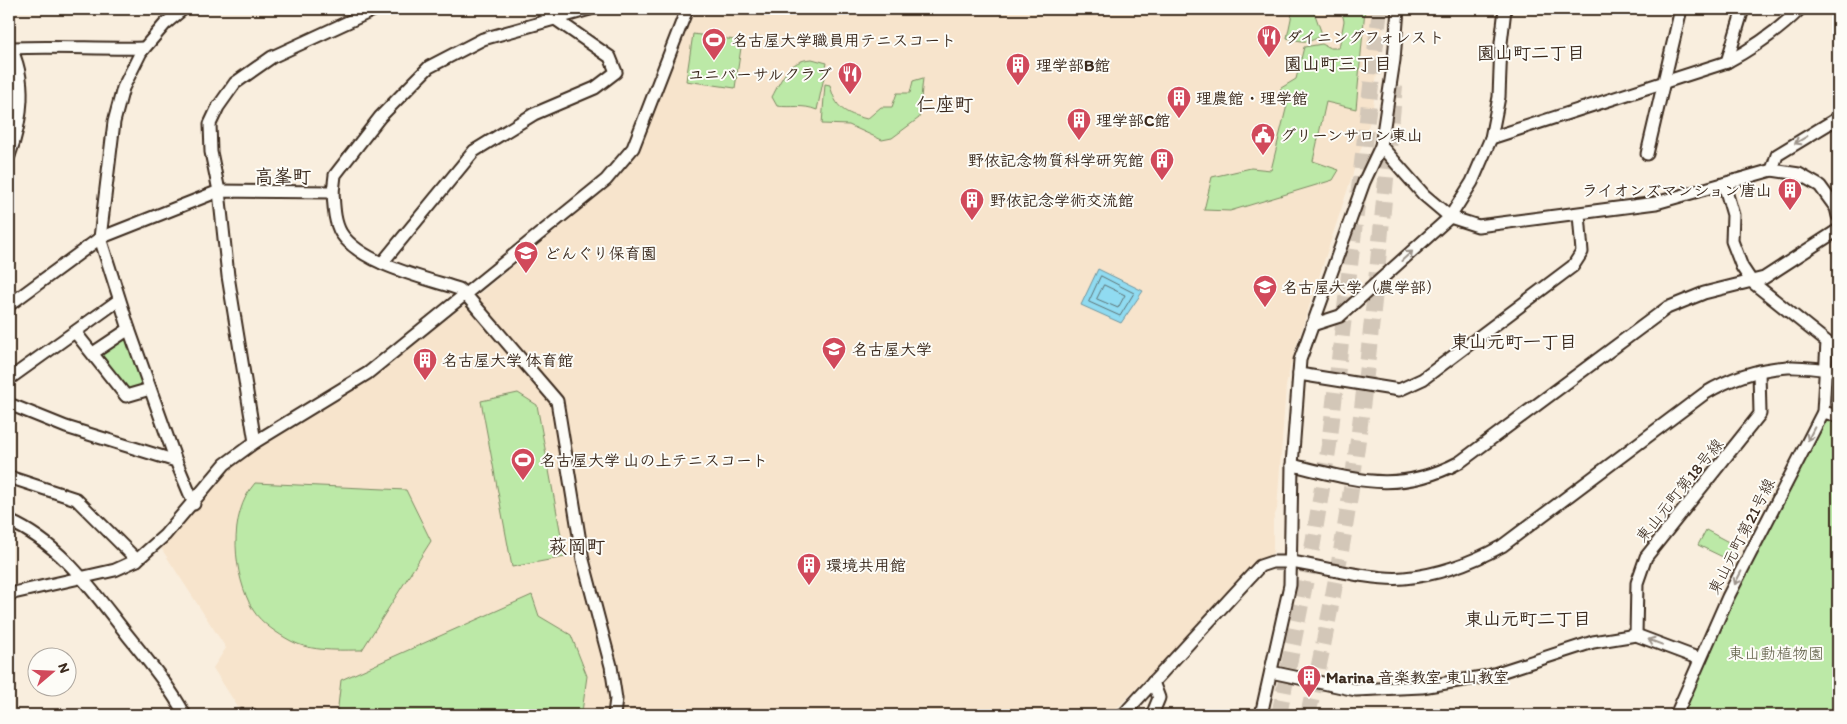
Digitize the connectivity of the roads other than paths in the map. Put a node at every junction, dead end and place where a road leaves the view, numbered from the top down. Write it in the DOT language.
graph roads {
  1 [pos="183,9"];
  2 [pos="376,9"];
  3 [pos="541,9"];
  4 [pos="590,9"];
  5 [pos="687,9"];
  6 [pos="1398,9"];
  7 [pos="1505,9"];
  8 [pos="1681,9"];
  9 [pos="1742,9"];
  10 [pos="1800,9"];
  11 [pos="553,18"];
  12 [pos="10,47"];
  13 [pos="144,48"];
  14 [pos="1727,62"];
  15 [pos="1663,84"];
  16 [pos="1838,118"];
  17 [pos="1491,138"];
  18 [pos="1380,146"];
  19 [pos="1647,154"];
  20 [pos="9,156"];
  21 [pos="1772,170"];
  22 [pos="1724,184"];
  23 [pos="219,191"];
  24 [pos="333,192"];
  25 [pos="1579,214"];
  26 [pos="1838,216"];
  27 [pos="1450,217"];
  28 [pos="1838,230"];
  29 [pos="100,238"];
  30 [pos="382,263"];
  31 [pos="1752,282"];
  32 [pos="466,295"];
  33 [pos="120,300"];
  34 [pos="9,305"];
  35 [pos="1312,325"];
  36 [pos="129,329"];
  37 [pos="75,332"];
  38 [pos="93,353"];
  39 [pos="1832,370"];
  40 [pos="1759,371"];
  41 [pos="1298,374"];
  42 [pos="9,378"];
  43 [pos="150,389"];
  44 [pos="9,404"];
  45 [pos="1823,412"];
  46 [pos="1838,416"];
  47 [pos="255,442"];
  48 [pos="176,461"];
  49 [pos="1292,465"];
  50 [pos="9,477"];
  51 [pos="194,504"];
  52 [pos="9,521"];
  53 [pos="137,560"];
  54 [pos="1290,562"];
  55 [pos="83,578"];
  56 [pos="9,594"];
  57 [pos="1636,635"];
  58 [pos="1700,659"];
  59 [pos="1271,672"];
  60 [pos="1153,682"];
  61 [pos="185,715"];
  62 [pos="244,715"];
  63 [pos="252,715"];
  64 [pos="614,715"];
  65 [pos="1123,715"];
  66 [pos="1152,715"];
  67 [pos="1261,715"];
  68 [pos="1676,715"];
  1 -- 13 [label="street"];
  2 -- 23 [label="street"];
  3 -- 11 [label="street"];
  4 -- 11 [label="street"];
  5 -- 32 [label="street"];
  6 -- 18 [label="street"];
  7 -- 17 [label="street"];
  8 -- 15 [label="street"];
  9 -- 14 [label="street"];
  10 -- 14 [label="street"];
  11 -- 24 [label="street"];
  11 -- 30 [label="street"];
  12 -- 13 [label="street"];
  12 -- 20 [label="street"];
  13 -- 29 [label="street"];
  14 -- 15 [label="street"];
  15 -- 17 [label="street"];
  15 -- 19 [label="street"];
  16 -- 21 [label="street, one-way"];
  17 -- 27 [label="street"];
  18 -- 27 [label="street"];
  18 -- 35 [label="street"];
  21 -- 22 [label="street"];
  21 -- 26 [label="street"];
  22 -- 25 [label="street"];
  22 -- 31 [label="street"];
  23 -- 24 [label="street"];
  23 -- 29 [label="street"];
  23 -- 47 [label="street"];
  24 -- 30 [label="street"];
  25 -- 27 [label="street"];
  25 -- 41 [label="street"];
  35 -- 27 [label="street, one-way"];
  28 -- 31 [label="street"];
  29 -- 33 [label="street"];
  29 -- 34 [label="street"];
  30 -- 32 [label="street"];
  31 -- 39 [label="street, 東山元町第21号線"];
  31 -- 49 [label="street"];
  32 -- 47 [label="street"];
  32 -- 64 [label="street"];
  33 -- 36 [label="street"];
  33 -- 37 [label="street"];
  35 -- 41 [label="street"];
  36 -- 38 [label="street"];
  36 -- 43 [label="street"];
  37 -- 38 [label="street"];
  37 -- 42 [label="street"];
  38 -- 43 [label="street"];
  39 -- 40 [label="street"];
  39 -- 45 [label="street, 東山元町第21号線"];
  40 -- 54 [label="street"];
  40 -- 57 [label="street, 東山元町第18号線"];
  41 -- 49 [label="street"];
  43 -- 48 [label="street"];
  44 -- 48 [label="street"];
  45 -- 46 [label="street"];
  45 -- 58 [label="street, 東山元町第21号線, one-way"];
  47 -- 51 [label="street"];
  48 -- 51 [label="street"];
  49 -- 54 [label="street"];
  50 -- 53 [label="street"];
  51 -- 53 [label="street"];
  52 -- 55 [label="street"];
  53 -- 55 [label="street"];
  54 -- 59 [label="street"];
  54 -- 60 [label="street"];
  55 -- 56 [label="street"];
  55 -- 61 [label="street"];
  58 -- 57 [label="street, one-way"];
  57 -- 59 [label="street"];
  58 -- 68 [label="street, 東山元町第21号線"];
  59 -- 67 [label="street"];
  60 -- 65 [label="street"];
  60 -- 66 [label="street"];
  62 -- 63 [label="street"];
}
